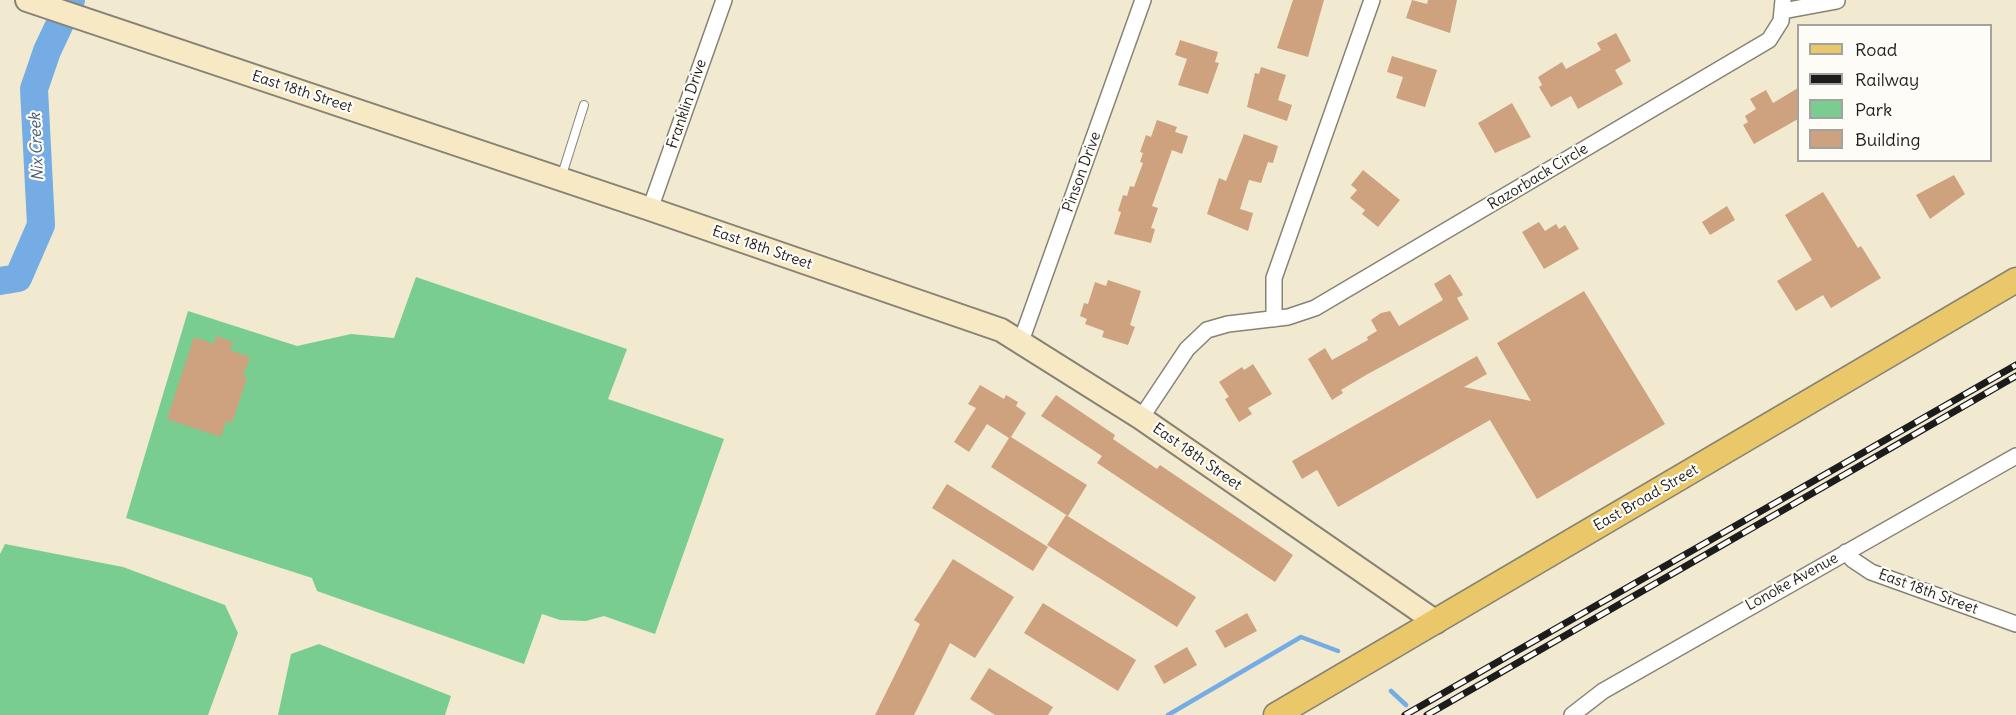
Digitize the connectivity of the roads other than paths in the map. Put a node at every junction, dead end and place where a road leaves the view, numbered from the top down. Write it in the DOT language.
graph roads {
  1 [pos="724,0"];
  2 [pos="1143,0"];
  3 [pos="1372,0"];
  4 [pos="1837,2"];
  5 [pos="37,4"];
  6 [pos="1783,6"];
  7 [pos="584,105"];
  8 [pos="561,179"];
  9 [pos="650,209"];
  10 [pos="2016,280"];
  11 [pos="1274,319"];
  12 [pos="1020,344"];
  13 [pos="1141,418"];
  14 [pos="2016,456"];
  15 [pos="1846,552"];
  16 [pos="1436,622"];
  17 [pos="2016,624"];
  18 [pos="1276,715"];
  19 [pos="1572,715"];
  1 -- 9 [label="street, Franklin Drive"];
  2 -- 12 [label="street, Pinson Drive"];
  3 -- 11 [label="street"];
  4 -- 6 [label="street, Razorback Circle"];
  5 -- 8 [label="street, East 18th Street"];
  6 -- 11 [label="street, Razorback Circle"];
  7 -- 8 [label="lane"];
  8 -- 9 [label="street, East 18th Street"];
  9 -- 12 [label="street, East 18th Street"];
  10 -- 16 [label="main road, East Broad Street"];
  11 -- 13 [label="street, Razorback Circle"];
  12 -- 13 [label="street, East 18th Street"];
  13 -- 16 [label="street, East 18th Street"];
  14 -- 15 [label="street, Lonoke Avenue"];
  15 -- 17 [label="street, East 18th Street"];
  15 -- 19 [label="street, Lonoke Avenue"];
  16 -- 18 [label="main road, East Broad Street"];
}
